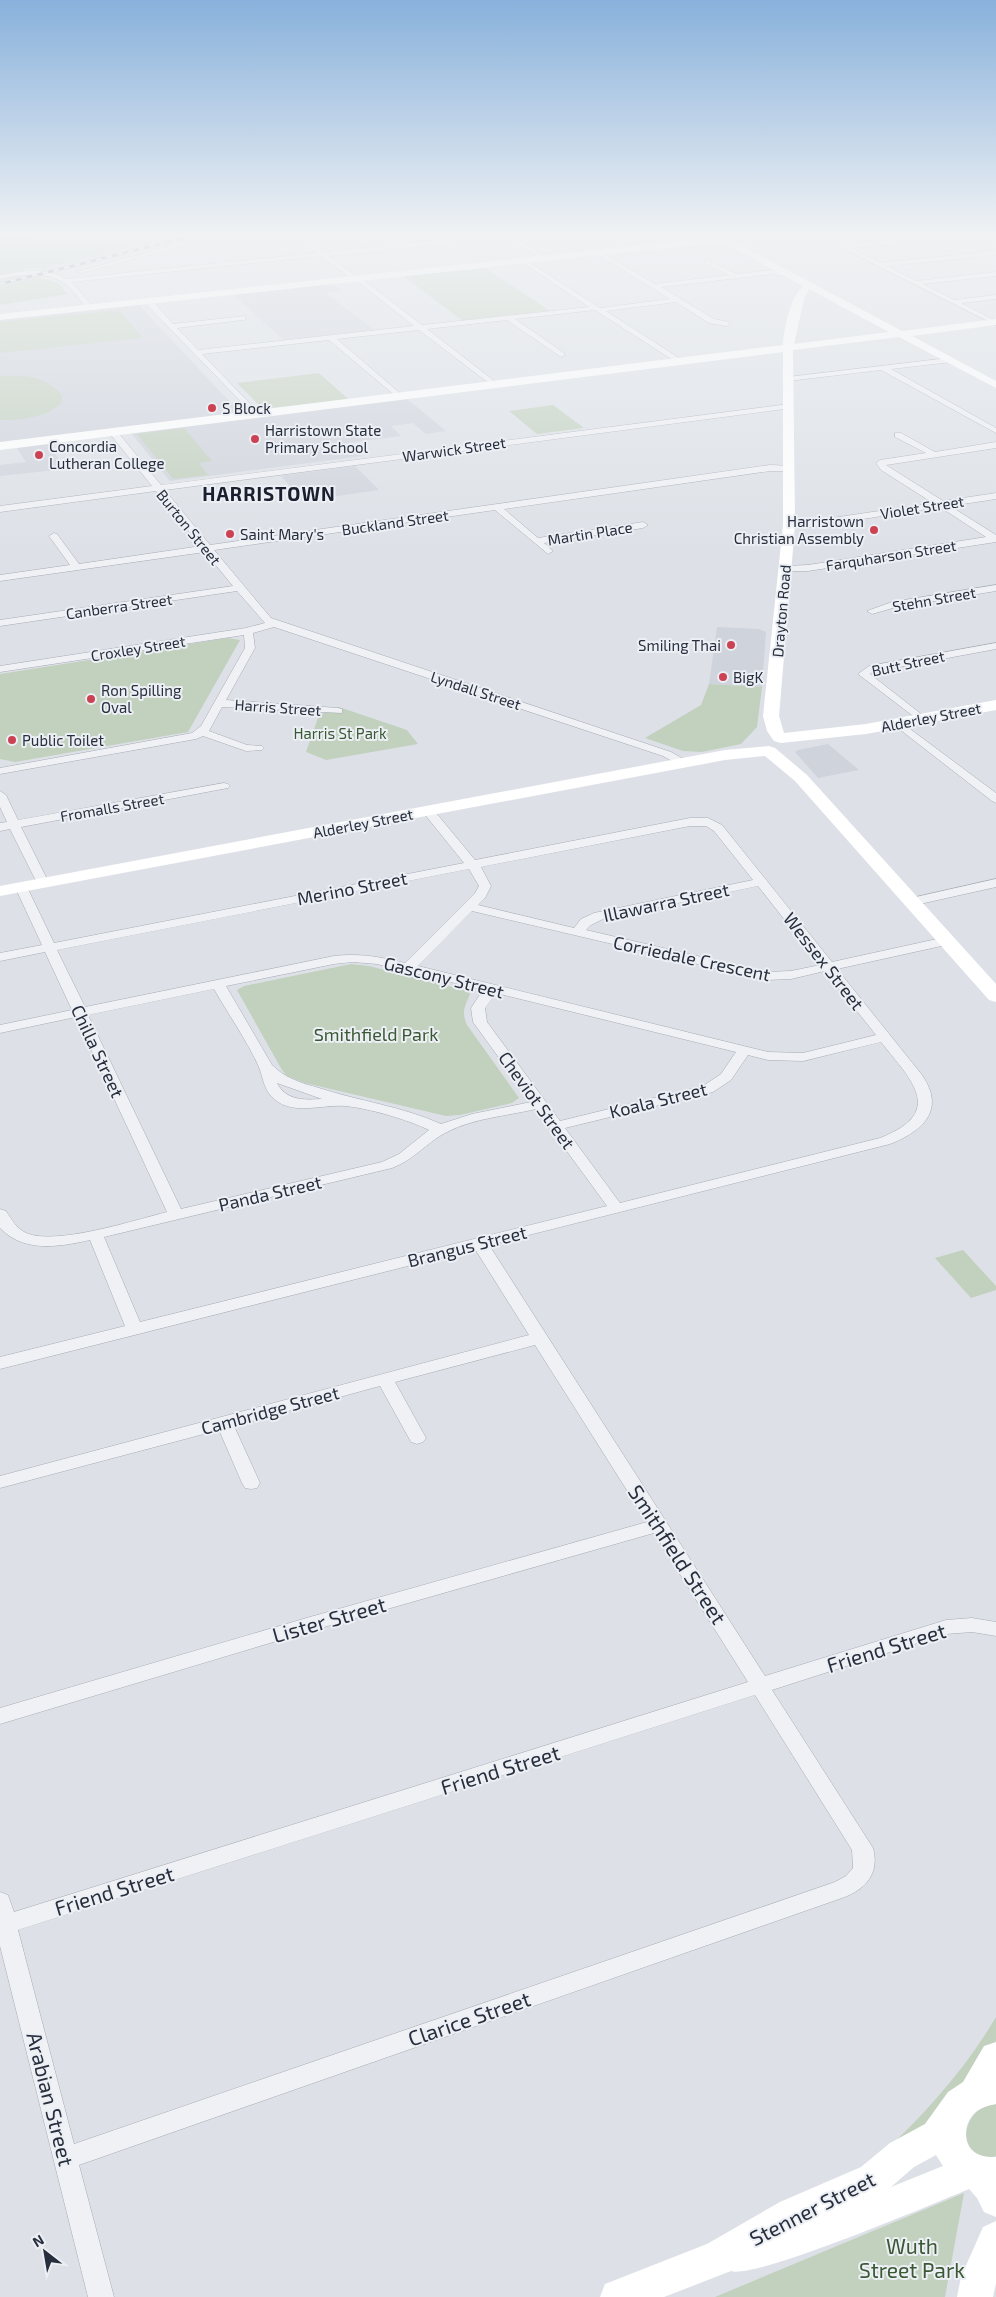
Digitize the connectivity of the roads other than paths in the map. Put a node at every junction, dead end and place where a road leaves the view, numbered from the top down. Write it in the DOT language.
graph roads {
  1 [pos="187,341"];
  2 [pos="293,341"];
  3 [pos="335,341"];
  4 [pos="439,341"];
  5 [pos="543,341"];
  6 [pos="647,341"];
  7 [pos="790,341"];
  8 [pos="842,341"];
  9 [pos="914,341"];
  10 [pos="788,348"];
  11 [pos="197,352"];
  12 [pos="562,354"];
  13 [pos="949,360"];
  14 [pos="679,362"];
  15 [pos="883,368"];
  16 [pos="788,379"];
  17 [pos="494,385"];
  18 [pos="996,385"];
  19 [pos="399,397"];
  20 [pos="789,406"];
  21 [pos="256,414"];
  22 [pos="996,431"];
  23 [pos="113,432"];
  24 [pos="898,435"];
  25 [pos="996,445"];
  26 [pos="0,446"];
  27 [pos="933,454"];
  28 [pos="790,468"];
  29 [pos="158,488"];
  30 [pos="996,496"];
  31 [pos="942,504"];
  32 [pos="496,507"];
  33 [pos="0,509"];
  34 [pos="643,525"];
  35 [pos="789,525"];
  36 [pos="54,536"];
  37 [pos="996,538"];
  38 [pos="536,541"];
  39 [pos="208,549"];
  40 [pos="548,551"];
  41 [pos="76,567"];
  42 [pos="785,569"];
  43 [pos="0,578"];
  44 [pos="239,588"];
  45 [pos="996,588"];
  46 [pos="872,611"];
  47 [pos="271,622"];
  48 [pos="0,623"];
  49 [pos="247,631"];
  50 [pos="996,646"];
  51 [pos="0,669"];
  52 [pos="218,704"];
  53 [pos="996,705"];
  54 [pos="338,711"];
  55 [pos="772,716"];
  56 [pos="921,719"];
  57 [pos="898,723"];
  58 [pos="202,732"];
  59 [pos="784,742"];
  60 [pos="763,746"];
  61 [pos="258,748"];
  62 [pos="683,763"];
  63 [pos="0,771"];
  64 [pos="795,772"];
  65 [pos="224,786"];
  66 [pos="0,795"];
  67 [pos="996,799"];
  68 [pos="428,811"];
  69 [pos="704,821"];
  70 [pos="14,824"];
  71 [pos="0,827"];
  72 [pos="472,864"];
  73 [pos="762,882"];
  74 [pos="43,883"];
  75 [pos="996,883"];
  76 [pos="21,887"];
  77 [pos="0,891"];
  78 [pos="911,902"];
  79 [pos="469,907"];
  80 [pos="577,932"];
  81 [pos="946,940"];
  82 [pos="50,947"];
  83 [pos="0,957"];
  84 [pos="829,967"];
  85 [pos="408,968"];
  86 [pos="218,984"];
  87 [pos="492,989"];
  88 [pos="996,996"];
  89 [pos="80,1012"];
  90 [pos="0,1029"];
  91 [pos="885,1038"];
  92 [pos="744,1050"];
  93 [pos="540,1104"];
  94 [pos="924,1112"];
  95 [pos="556,1126"];
  96 [pos="441,1130"];
  97 [pos="617,1208"];
  98 [pos="0,1214"];
  99 [pos="176,1215"];
  100 [pos="95,1234"];
  101 [pos="480,1243"];
  102 [pos="135,1329"];
  103 [pos="540,1338"];
  104 [pos="0,1363"];
  105 [pos="385,1379"];
  106 [pos="224,1422"];
  107 [pos="417,1438"];
  108 [pos="0,1482"];
  109 [pos="251,1483"];
  110 [pos="659,1525"];
  111 [pos="996,1628"];
  112 [pos="761,1687"];
  113 [pos="0,1716"];
  114 [pos="865,1869"];
  115 [pos="3,1913"];
  116 [pos="996,2057"];
  117 [pos="985,2091"];
  118 [pos="950,2119"];
  119 [pos="66,2158"];
  120 [pos="982,2172"];
  121 [pos="996,2200"];
  122 [pos="996,2239"];
  123 [pos="718,2258"];
  124 [pos="101,2297"];
  125 [pos="618,2297"];
  126 [pos="975,2297"];
  1 -- 11 [label="street"];
  2 -- 11 [label="street"];
  3 -- 19 [label="street"];
  4 -- 17 [label="street"];
  5 -- 12 [label="street"];
  6 -- 14 [label="street"];
  7 -- 10 [label="street, Drayton Road"];
  8 -- 10 [label="street"];
  9 -- 13 [label="street"];
  10 -- 14 [label="street"];
  10 -- 16 [label="street, Drayton Road"];
  11 -- 21 [label="street"];
  13 -- 15 [label="street"];
  13 -- 18 [label="street"];
  14 -- 17 [label="street"];
  15 -- 16 [label="street"];
  15 -- 22 [label="street"];
  16 -- 20 [label="street, Drayton Road"];
  17 -- 19 [label="street"];
  19 -- 21 [label="street"];
  20 -- 28 [label="street, Drayton Road"];
  20 -- 29 [label="street, Warwick Street"];
  21 -- 23 [label="street"];
  23 -- 26 [label="street"];
  23 -- 29 [label="street, Burton Street"];
  24 -- 27 [label="street"];
  25 -- 27 [label="street"];
  27 -- 31 [label="street"];
  28 -- 32 [label="street, Buckland Street"];
  28 -- 35 [label="street, Drayton Road"];
  29 -- 33 [label="street, Warwick Street"];
  29 -- 39 [label="street, Burton Street"];
  30 -- 31 [label="street, Violet Street"];
  31 -- 35 [label="street, Violet Street"];
  31 -- 37 [label="street"];
  32 -- 38 [label="street"];
  32 -- 39 [label="street, Buckland Street"];
  34 -- 38 [label="street, Martin Place"];
  35 -- 42 [label="street, Drayton Road"];
  36 -- 41 [label="street"];
  37 -- 42 [label="street, Farquharson Street"];
  38 -- 40 [label="street"];
  39 -- 41 [label="street, Buckland Street"];
  39 -- 44 [label="street, Burton Street"];
  41 -- 43 [label="street, Buckland Street"];
  42 -- 55 [label="street, Drayton Road"];
  44 -- 47 [label="street, Burton Street"];
  44 -- 48 [label="street, Canberra Street"];
  45 -- 46 [label="street, Stehn Street"];
  47 -- 49 [label="street, Croxley Street"];
  47 -- 62 [label="street, Lyndall Street"];
  49 -- 51 [label="street, Croxley Street"];
  49 -- 52 [label="street"];
  50 -- 56 [label="street, Butt Street"];
  52 -- 54 [label="street, Harris Street"];
  52 -- 58 [label="street"];
  53 -- 56 [label="street, Alderley Street"];
  55 -- 59 [label="street, Drayton Road"];
  55 -- 60 [label="street, Drayton Road"];
  56 -- 57 [label="street, Alderley Street"];
  57 -- 59 [label="street, Alderley Street"];
  57 -- 67 [label="street"];
  58 -- 61 [label="street"];
  58 -- 63 [label="street"];
  59 -- 60 [label="street, Alderley Street"];
  59 -- 64 [label="street, Drayton Road"];
  60 -- 62 [label="street, Alderley Street"];
  60 -- 64 [label="street, Drayton Road"];
  62 -- 68 [label="street, Alderley Street"];
  64 -- 78 [label="street, Drayton Road"];
  65 -- 70 [label="street, Fromalls Street"];
  66 -- 70 [label="street"];
  68 -- 72 [label="street"];
  68 -- 74 [label="street, Alderley Street"];
  69 -- 72 [label="street, Merino Street"];
  69 -- 73 [label="street, Wessex Street"];
  70 -- 71 [label="street, Fromalls Street"];
  70 -- 74 [label="street"];
  72 -- 79 [label="street"];
  72 -- 82 [label="street, Merino Street"];
  73 -- 80 [label="street, Illawarra Street"];
  73 -- 84 [label="street, Wessex Street"];
  74 -- 76 [label="street, Alderley Street"];
  75 -- 78 [label="street"];
  76 -- 77 [label="street, Alderley Street"];
  76 -- 82 [label="street, Chilla Street"];
  78 -- 81 [label="street, Drayton Road"];
  79 -- 80 [label="street, Corriedale Crescent"];
  79 -- 85 [label="street"];
  80 -- 84 [label="street, Corriedale Crescent"];
  81 -- 84 [label="street, Corriedale Crescent"];
  81 -- 88 [label="street, Drayton Road"];
  82 -- 83 [label="street, Merino Street"];
  82 -- 89 [label="street, Chilla Street"];
  84 -- 91 [label="street, Wessex Street"];
  85 -- 86 [label="street, Gascony Street"];
  85 -- 87 [label="street, Gascony Street"];
  86 -- 89 [label="street, Gascony Street"];
  86 -- 96 [label="street"];
  87 -- 92 [label="street, Gascony Street"];
  87 -- 93 [label="street, Cheviot Street"];
  89 -- 90 [label="street, Gascony Street"];
  89 -- 99 [label="street, Chilla Street"];
  91 -- 92 [label="street, Gascony Street"];
  91 -- 94 [label="street, Wessex Street"];
  92 -- 95 [label="street, Koala Street"];
  93 -- 95 [label="street, Cheviot Street"];
  93 -- 96 [label="street, Panda Street"];
  94 -- 97 [label="street, Brangus Street"];
  95 -- 97 [label="street, Cheviot Street"];
  96 -- 99 [label="street, Panda Street"];
  97 -- 101 [label="street, Brangus Street"];
  98 -- 100 [label="street, Panda Street"];
  99 -- 100 [label="street, Panda Street"];
  100 -- 102 [label="street"];
  101 -- 102 [label="street, Brangus Street"];
  101 -- 103 [label="street, Smithfield Street"];
  102 -- 104 [label="street, Brangus Street"];
  103 -- 105 [label="street, Cambridge Street"];
  103 -- 110 [label="street, Smithfield Street"];
  105 -- 106 [label="street, Cambridge Street"];
  105 -- 107 [label="street"];
  106 -- 108 [label="street, Cambridge Street"];
  106 -- 109 [label="street"];
  110 -- 112 [label="street, Smithfield Street"];
  110 -- 113 [label="street, Lister Street"];
  111 -- 112 [label="street, Friend Street"];
  112 -- 114 [label="street, Smithfield Street"];
  112 -- 115 [label="street, Friend Street"];
  114 -- 119 [label="street, Clarice Street"];
  115 -- 119 [label="street, Arabian Street"];
  116 -- 117 [label="street"];
  117 -- 118 [label="street, Stenner Street"];
  118 -- 120 [label="street"];
  118 -- 123 [label="street, Stenner Street"];
  119 -- 124 [label="street, Arabian Street"];
  120 -- 121 [label="street"];
  120 -- 123 [label="street, Stenner Street"];
  122 -- 126 [label="street"];
  123 -- 125 [label="street, Stenner Street"];
}
